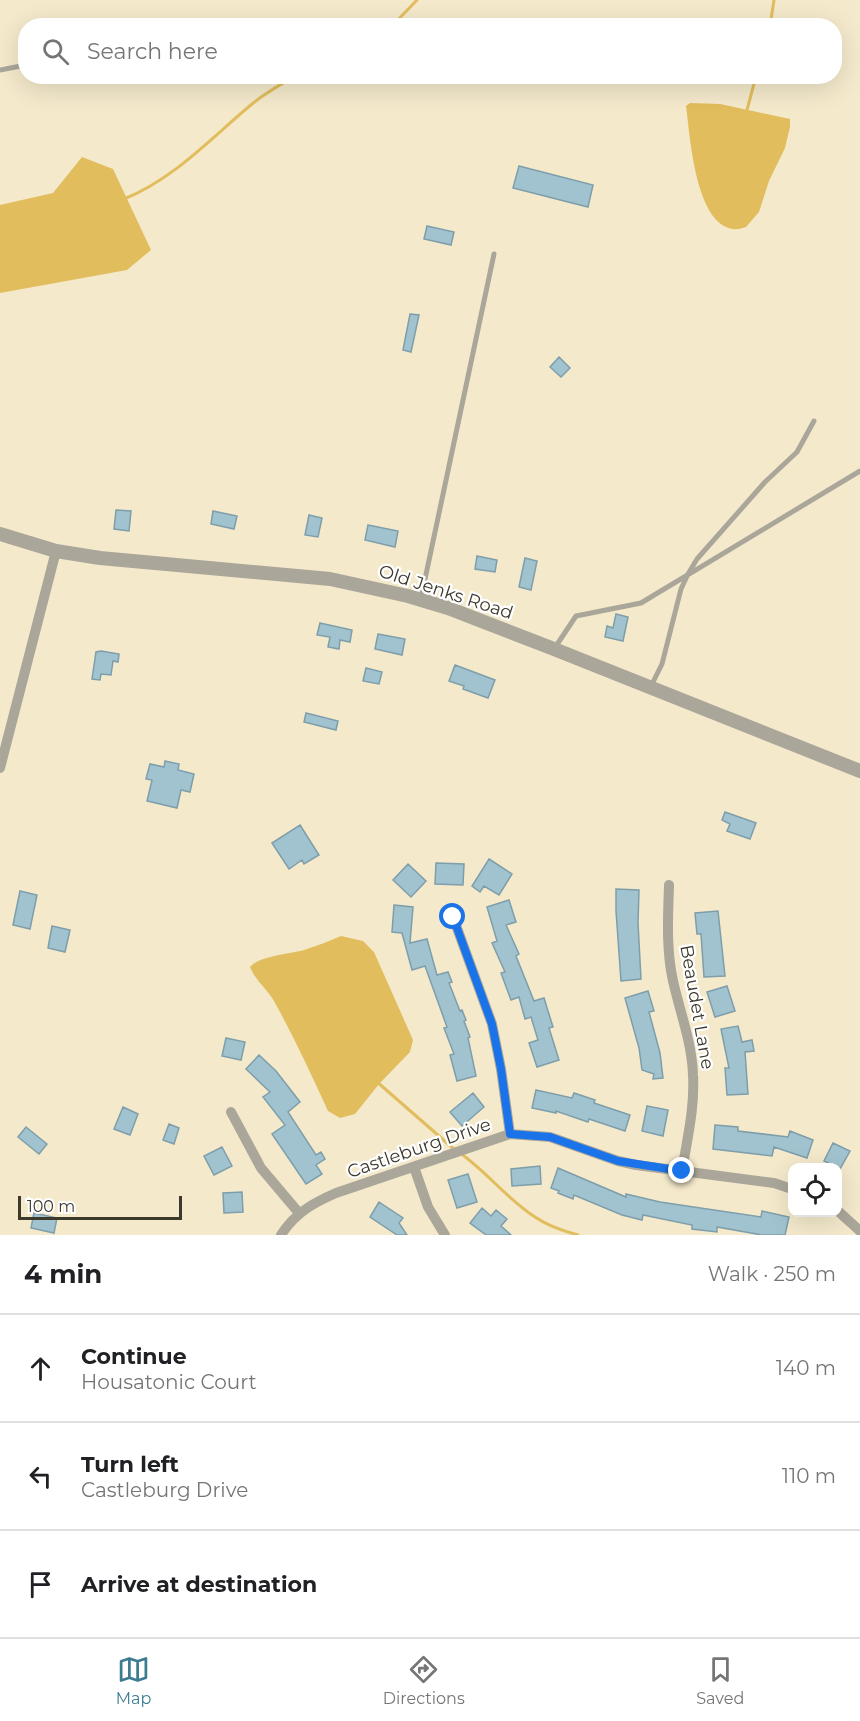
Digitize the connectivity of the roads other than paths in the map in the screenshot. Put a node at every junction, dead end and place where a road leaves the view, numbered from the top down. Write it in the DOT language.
graph roads {
  1 [pos="18,67"];
  2 [pos="0,70"];
  3 [pos="494,254"];
  4 [pos="814,421"];
  5 [pos="860,471"];
  6 [pos="0,534"];
  7 [pos="56,551"];
  8 [pos="688,574"];
  9 [pos="421,599"];
  10 [pos="554,649"];
  11 [pos="651,688"];
  12 [pos="0,768"];
  13 [pos="860,771"];
  14 [pos="669,885"];
  15 [pos="453,917"];
  16 [pos="231,1112"];
  17 [pos="510,1134"];
  18 [pos="414,1167"];
  19 [pos="682,1171"];
  20 [pos="788,1188"];
  21 [pos="299,1213"];
  22 [pos="842,1215"];
  23 [pos="860,1231"];
  24 [pos="281,1235"];
  25 [pos="445,1235"];
  1 -- 2 [label="lane"];
  3 -- 9 [label="lane"];
  4 -- 8 [label="lane"];
  5 -- 8 [label="lane"];
  6 -- 7 [label="street, Old Jenks Road"];
  7 -- 9 [label="street, Old Jenks Road"];
  7 -- 12 [label="street"];
  8 -- 10 [label="lane"];
  8 -- 11 [label="lane"];
  9 -- 10 [label="street, Old Jenks Road"];
  10 -- 11 [label="street, Old Jenks Road"];
  11 -- 13 [label="street, Old Jenks Road"];
  14 -- 19 [label="street, Beaudet Lane"];
  15 -- 17 [label="street"];
  16 -- 21 [label="street"];
  17 -- 18 [label="street, Castleburg Drive"];
  17 -- 19 [label="street, Castleburg Drive"];
  18 -- 21 [label="street, Castleburg Drive"];
  18 -- 25 [label="street"];
  19 -- 20 [label="street, Castleburg Drive"];
  21 -- 24 [label="street, Castleburg Drive"];
  22 -- 23 [label="street"];
}
